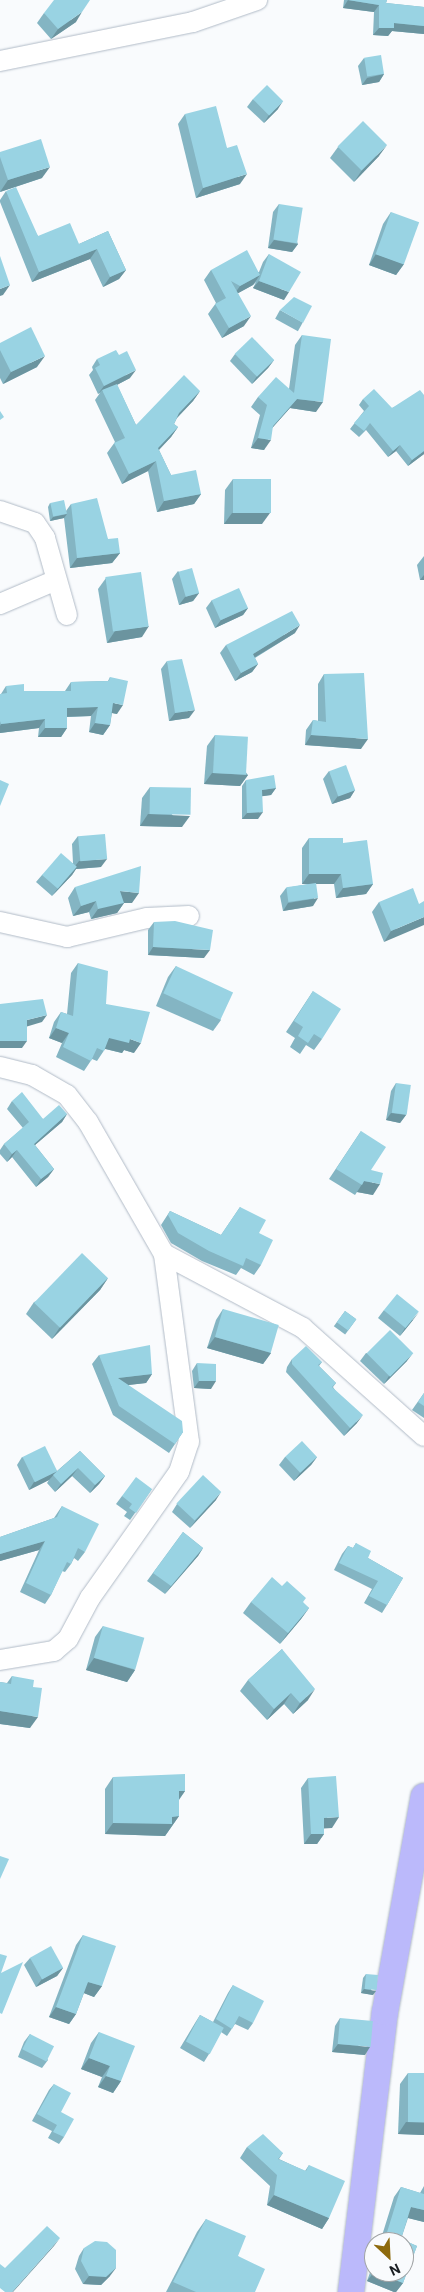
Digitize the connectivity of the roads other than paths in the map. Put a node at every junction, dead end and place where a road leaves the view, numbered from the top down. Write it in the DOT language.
graph roads {
  1 [pos="257,0"];
  2 [pos="0,61"];
  3 [pos="0,511"];
  4 [pos="54,580"];
  5 [pos="0,604"];
  6 [pos="67,616"];
  7 [pos="189,916"];
  8 [pos="0,922"];
  9 [pos="0,1067"];
  10 [pos="164,1254"];
  11 [pos="424,1436"];
  12 [pos="0,1660"];
  13 [pos="424,1796"];
  14 [pos="351,2292"];
  1 -- 2 [label="street"];
  3 -- 4 [label="street"];
  4 -- 5 [label="street"];
  4 -- 6 [label="street"];
  7 -- 8 [label="street"];
  9 -- 10 [label="street"];
  10 -- 11 [label="street"];
  10 -- 12 [label="street"];
  13 -- 14 [label="main road"];
}
